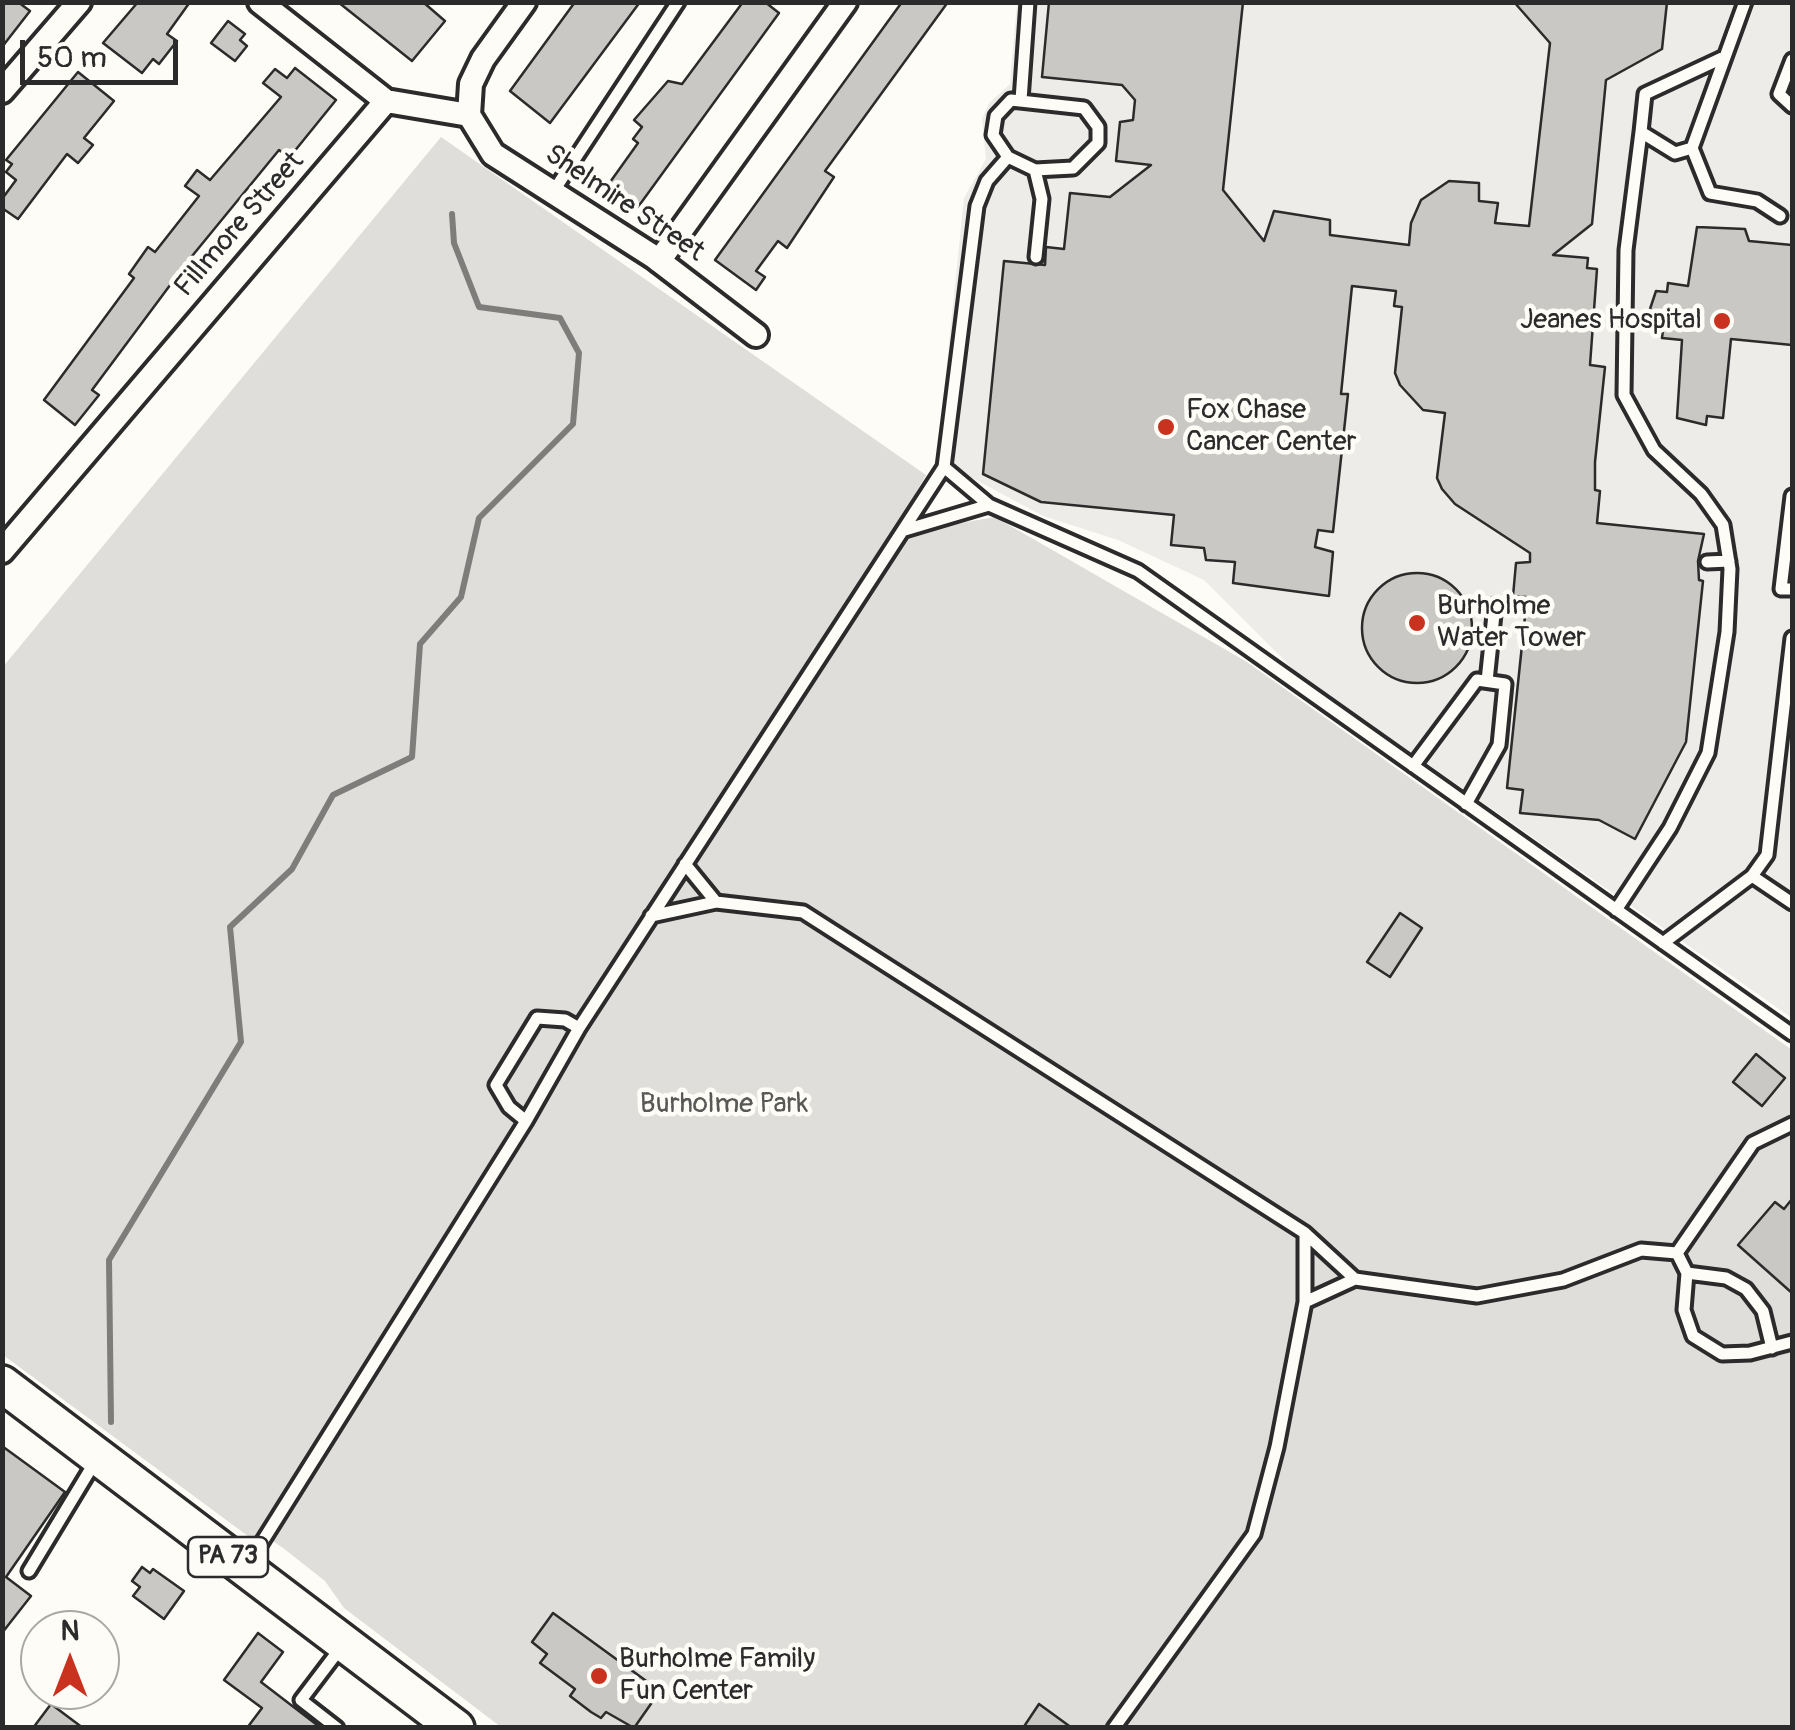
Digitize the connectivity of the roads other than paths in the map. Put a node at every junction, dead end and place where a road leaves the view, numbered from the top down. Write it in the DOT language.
graph roads {
  1 [pos="79,2"];
  2 [pos="260,2"];
  3 [pos="524,2"];
  4 [pos="678,2"];
  5 [pos="845,2"];
  6 [pos="1028,2"];
  7 [pos="1745,2"];
  8 [pos="1722,58"];
  9 [pos="1792,60"];
  10 [pos="2,91"];
  11 [pos="1021,100"];
  12 [pos="386,101"];
  13 [pos="1792,106"];
  14 [pos="469,114"];
  15 [pos="1642,132"];
  16 [pos="1692,148"];
  17 [pos="1008,157"];
  18 [pos="1035,170"];
  19 [pos="554,192"];
  20 [pos="1780,216"];
  21 [pos="1036,257"];
  22 [pos="659,261"];
  23 [pos="756,335"];
  24 [pos="944,466"];
  25 [pos="1792,496"];
  26 [pos="989,505"];
  27 [pos="906,530"];
  28 [pos="6,537"];
  29 [pos="1729,561"];
  30 [pos="1707,562"];
  31 [pos="1792,590"];
  32 [pos="1517,607"];
  33 [pos="1792,638"];
  34 [pos="1487,681"];
  35 [pos="1413,766"];
  36 [pos="1466,804"];
  37 [pos="684,864"];
  38 [pos="1752,876"];
  39 [pos="716,902"];
  40 [pos="1792,903"];
  41 [pos="1616,910"];
  42 [pos="650,916"];
  43 [pos="1663,943"];
  44 [pos="578,1028"];
  45 [pos="1792,1034"];
  46 [pos="526,1121"];
  47 [pos="1792,1124"];
  48 [pos="1305,1233"];
  49 [pos="1677,1253"];
  50 [pos="1687,1273"];
  51 [pos="1355,1280"];
  52 [pos="1305,1302"];
  53 [pos="1792,1342"];
  54 [pos="1772,1348"];
  55 [pos="5,1392"];
  56 [pos="98,1456"];
  57 [pos="245,1570"];
  58 [pos="28,1572"];
  59 [pos="344,1643"];
  60 [pos="337,1728"];
  61 [pos="456,1728"];
  62 [pos="1114,1728"];
  1 -- 10 [label="street"];
  2 -- 12 [label="street"];
  3 -- 14 [label="street"];
  4 -- 19 [label="lane"];
  5 -- 22 [label="street"];
  6 -- 11 [label="lane"];
  7 -- 8 [label="lane"];
  8 -- 15 [label="lane"];
  8 -- 16 [label="lane"];
  9 -- 13 [label="lane"];
  11 -- 17 [label="lane"];
  11 -- 18 [label="lane"];
  12 -- 14 [label="street"];
  12 -- 28 [label="street, Fillmore Street"];
  14 -- 19 [label="street, Shelmire Street"];
  15 -- 16 [label="lane"];
  15 -- 29 [label="lane"];
  16 -- 20 [label="lane"];
  17 -- 18 [label="lane"];
  17 -- 24 [label="lane"];
  18 -- 21 [label="lane"];
  19 -- 22 [label="street, Shelmire Street"];
  22 -- 23 [label="street, Shelmire Street"];
  24 -- 26 [label="lane"];
  24 -- 27 [label="lane"];
  25 -- 31 [label="lane"];
  26 -- 27 [label="lane"];
  26 -- 35 [label="lane"];
  27 -- 37 [label="lane"];
  29 -- 30 [label="lane"];
  29 -- 41 [label="lane"];
  32 -- 34 [label="lane"];
  33 -- 38 [label="lane"];
  34 -- 35 [label="lane"];
  34 -- 36 [label="lane"];
  35 -- 36 [label="lane"];
  36 -- 41 [label="lane"];
  37 -- 39 [label="lane"];
  37 -- 42 [label="lane"];
  38 -- 40 [label="lane"];
  38 -- 43 [label="lane"];
  39 -- 42 [label="lane"];
  39 -- 48 [label="lane"];
  41 -- 43 [label="lane"];
  42 -- 44 [label="lane"];
  43 -- 45 [label="lane"];
  44 -- 46 [label="lane"];
  44 -- 46 [label="lane"];
  46 -- 57 [label="lane"];
  47 -- 49 [label="lane"];
  48 -- 51 [label="lane"];
  48 -- 52 [label="lane"];
  49 -- 50 [label="lane"];
  49 -- 51 [label="lane"];
  50 -- 54 [label="lane"];
  50 -- 54 [label="lane"];
  51 -- 52 [label="lane"];
  52 -- 62 [label="lane"];
  53 -- 54 [label="lane"];
  55 -- 56 [label="main road, PA 73"];
  56 -- 57 [label="main road, PA 73"];
  56 -- 58 [label="lane"];
  57 -- 59 [label="main road, PA 73"];
  59 -- 60 [label="lane"];
  59 -- 61 [label="main road, PA 73"];
}
